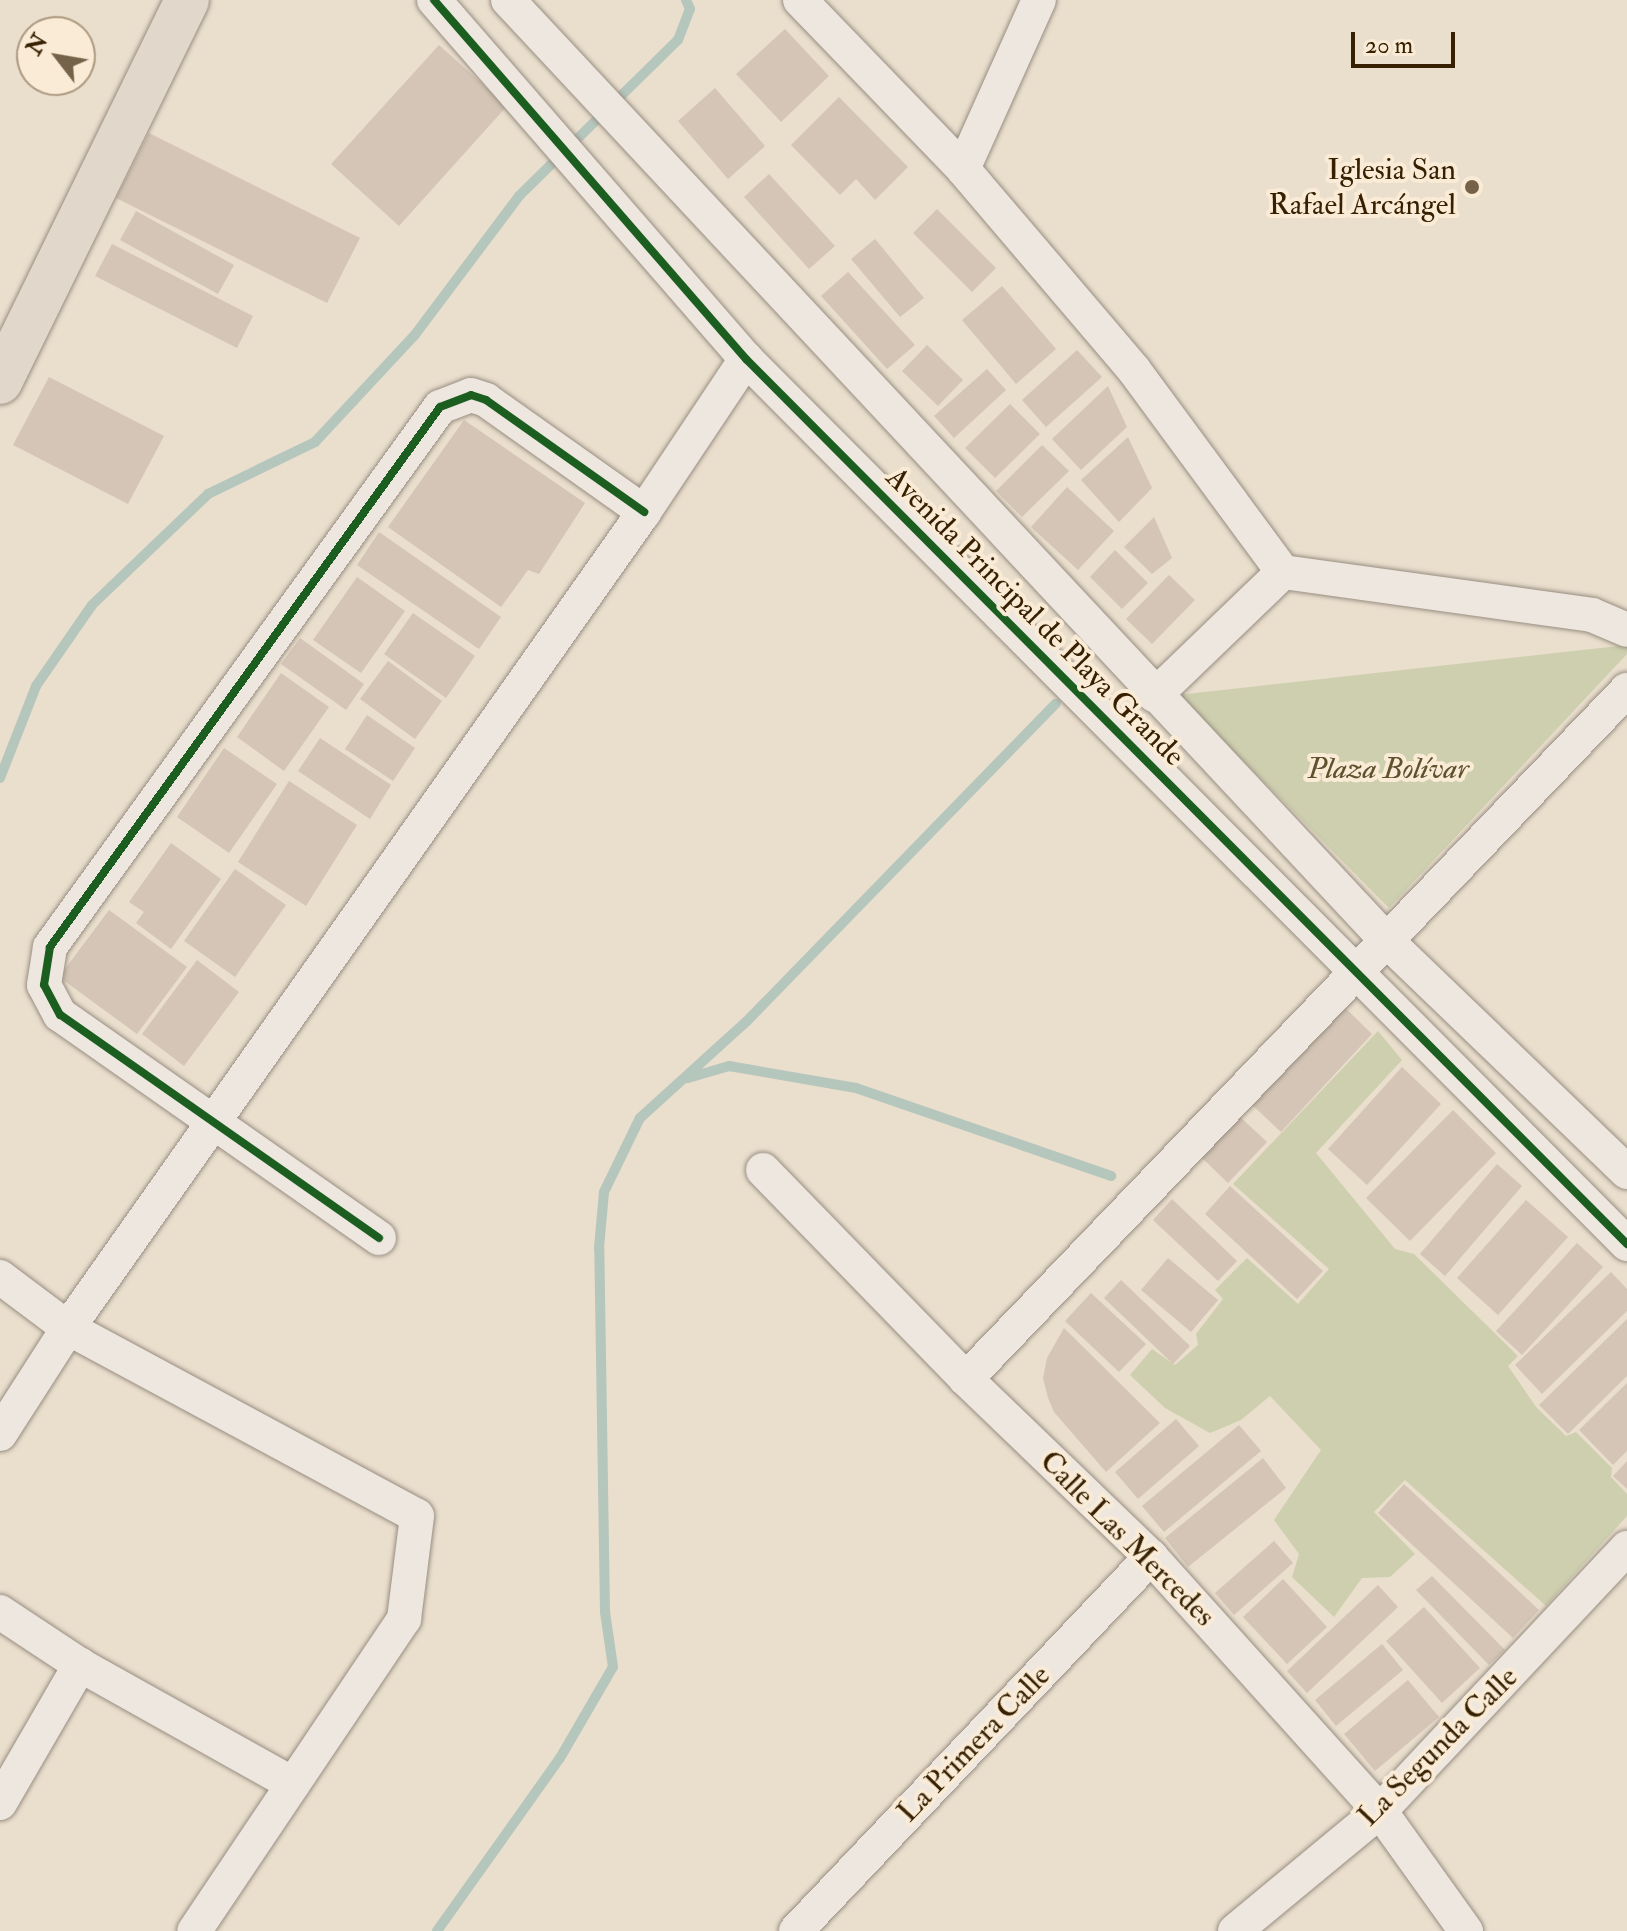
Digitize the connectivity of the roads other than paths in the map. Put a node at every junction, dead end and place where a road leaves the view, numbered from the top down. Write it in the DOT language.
graph roads {
  1 [pos="187,0"];
  2 [pos="434,0"];
  3 [pos="508,0"];
  4 [pos="800,0"];
  5 [pos="1039,0"];
  6 [pos="963,169"];
  7 [pos="746,359"];
  8 [pos="0,382"];
  9 [pos="644,512"];
  10 [pos="1283,572"];
  11 [pos="1627,630"];
  12 [pos="1627,690"];
  13 [pos="1155,695"];
  14 [pos="1387,941"];
  15 [pos="1354,974"];
  16 [pos="213,1121"];
  17 [pos="763,1170"];
  18 [pos="1627,1172"];
  19 [pos="379,1238"];
  20 [pos="1627,1244"];
  21 [pos="0,1277"];
  22 [pos="68,1328"];
  23 [pos="966,1379"];
  24 [pos="0,1434"];
  25 [pos="1627,1548"];
  26 [pos="1151,1557"];
  27 [pos="0,1612"];
  28 [pos="80,1665"];
  29 [pos="293,1784"];
  30 [pos="0,1803"];
  31 [pos="1380,1811"];
  32 [pos="194,1931"];
  33 [pos="796,1931"];
  34 [pos="1235,1931"];
  35 [pos="1466,1931"];
  1 -- 8 [label="highway"];
  2 -- 7 [label="street, Avenida Principal de Playa Grande"];
  3 -- 13 [label="street, Avenida Principal de Playa Grande"];
  4 -- 6 [label="street"];
  5 -- 6 [label="street"];
  6 -- 10 [label="street"];
  7 -- 9 [label="street"];
  7 -- 15 [label="street, Avenida Principal de Playa Grande"];
  9 -- 16 [label="street"];
  9 -- 16 [label="street"];
  10 -- 11 [label="street"];
  10 -- 13 [label="street"];
  12 -- 14 [label="street"];
  13 -- 14 [label="street, Avenida Principal de Playa Grande"];
  14 -- 15 [label="street"];
  14 -- 18 [label="street, Avenida Principal de Playa Grande"];
  15 -- 20 [label="street, Avenida Principal de Playa Grande"];
  15 -- 23 [label="street"];
  16 -- 19 [label="street"];
  16 -- 22 [label="street"];
  17 -- 23 [label="street, Calle Las Mercedes"];
  21 -- 22 [label="street"];
  22 -- 24 [label="street"];
  22 -- 29 [label="street"];
  23 -- 26 [label="street, Calle Las Mercedes"];
  25 -- 31 [label="street, La Segunda Calle"];
  26 -- 31 [label="street, Calle Las Mercedes"];
  26 -- 33 [label="street, La Primera Calle"];
  27 -- 28 [label="street"];
  28 -- 29 [label="street"];
  28 -- 30 [label="street"];
  29 -- 32 [label="street"];
  31 -- 34 [label="street, La Segunda Calle"];
  31 -- 35 [label="street, Calle Las Mercedes"];
}
